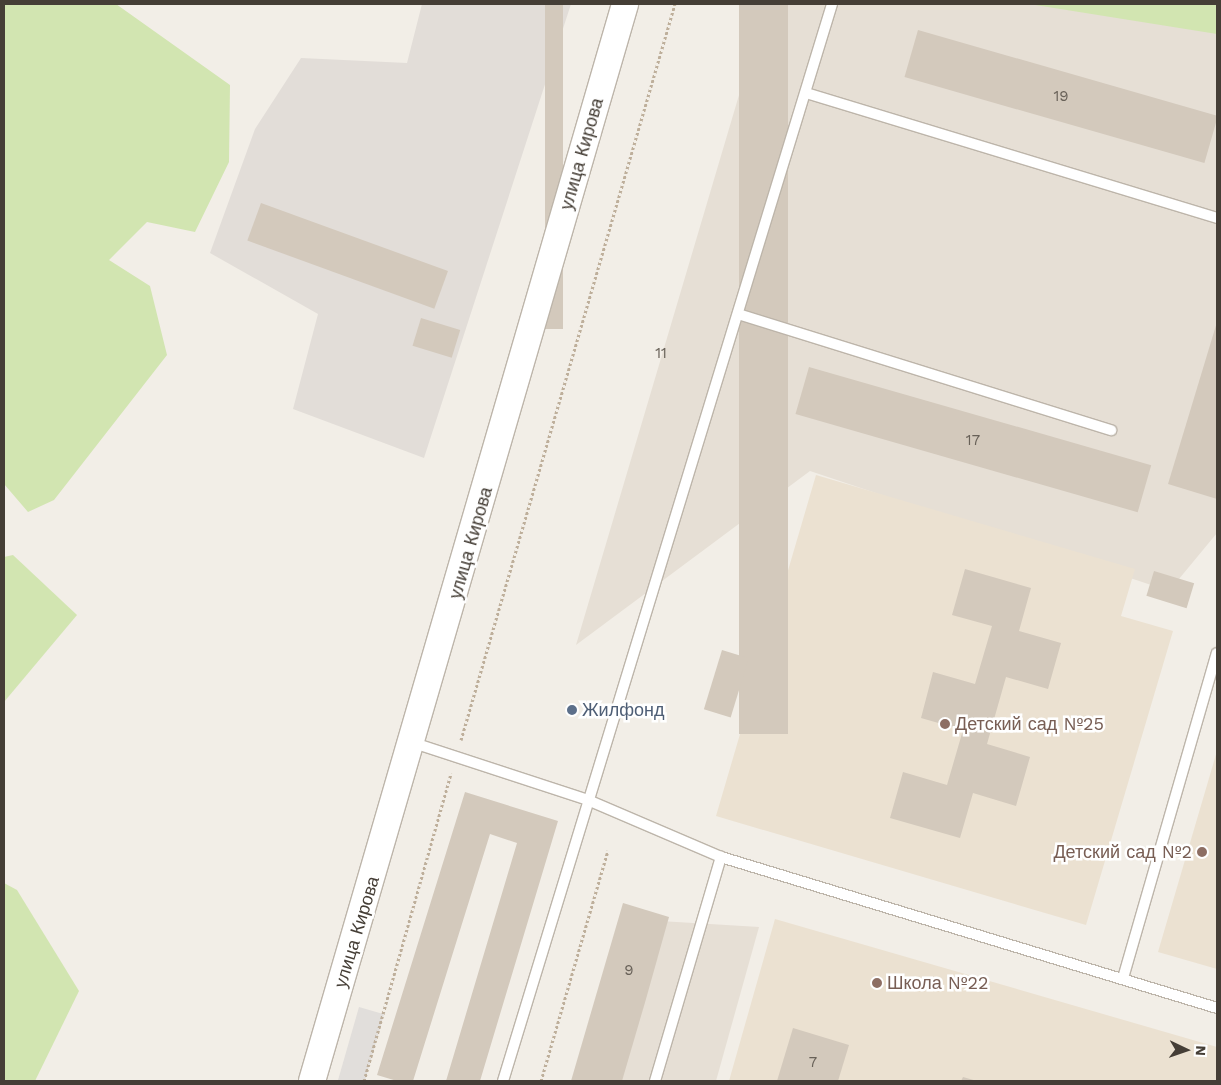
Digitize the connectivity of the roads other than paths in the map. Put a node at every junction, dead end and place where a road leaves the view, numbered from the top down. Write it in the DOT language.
graph roads {
  1 [pos="625,4"];
  2 [pos="832,4"];
  3 [pos="806,93"];
  4 [pos="1217,218"];
  5 [pos="738,314"];
  6 [pos="1111,430"];
  7 [pos="1217,653"];
  8 [pos="414,743"];
  9 [pos="588,800"];
  10 [pos="721,857"];
  11 [pos="1123,978"];
  12 [pos="1217,1008"];
  13 [pos="312,1081"];
  14 [pos="503,1081"];
  15 [pos="655,1081"];
  1 -- 8 [label="street, улица Кирова"];
  2 -- 3 [label="lane"];
  3 -- 4 [label="lane"];
  3 -- 5 [label="lane"];
  5 -- 6 [label="lane"];
  5 -- 9 [label="lane"];
  7 -- 11 [label="lane"];
  8 -- 9 [label="lane"];
  8 -- 13 [label="street, улица Кирова"];
  9 -- 10 [label="lane"];
  9 -- 14 [label="lane"];
  10 -- 11 [label="lane"];
  10 -- 15 [label="lane"];
  11 -- 12 [label="lane"];
}
